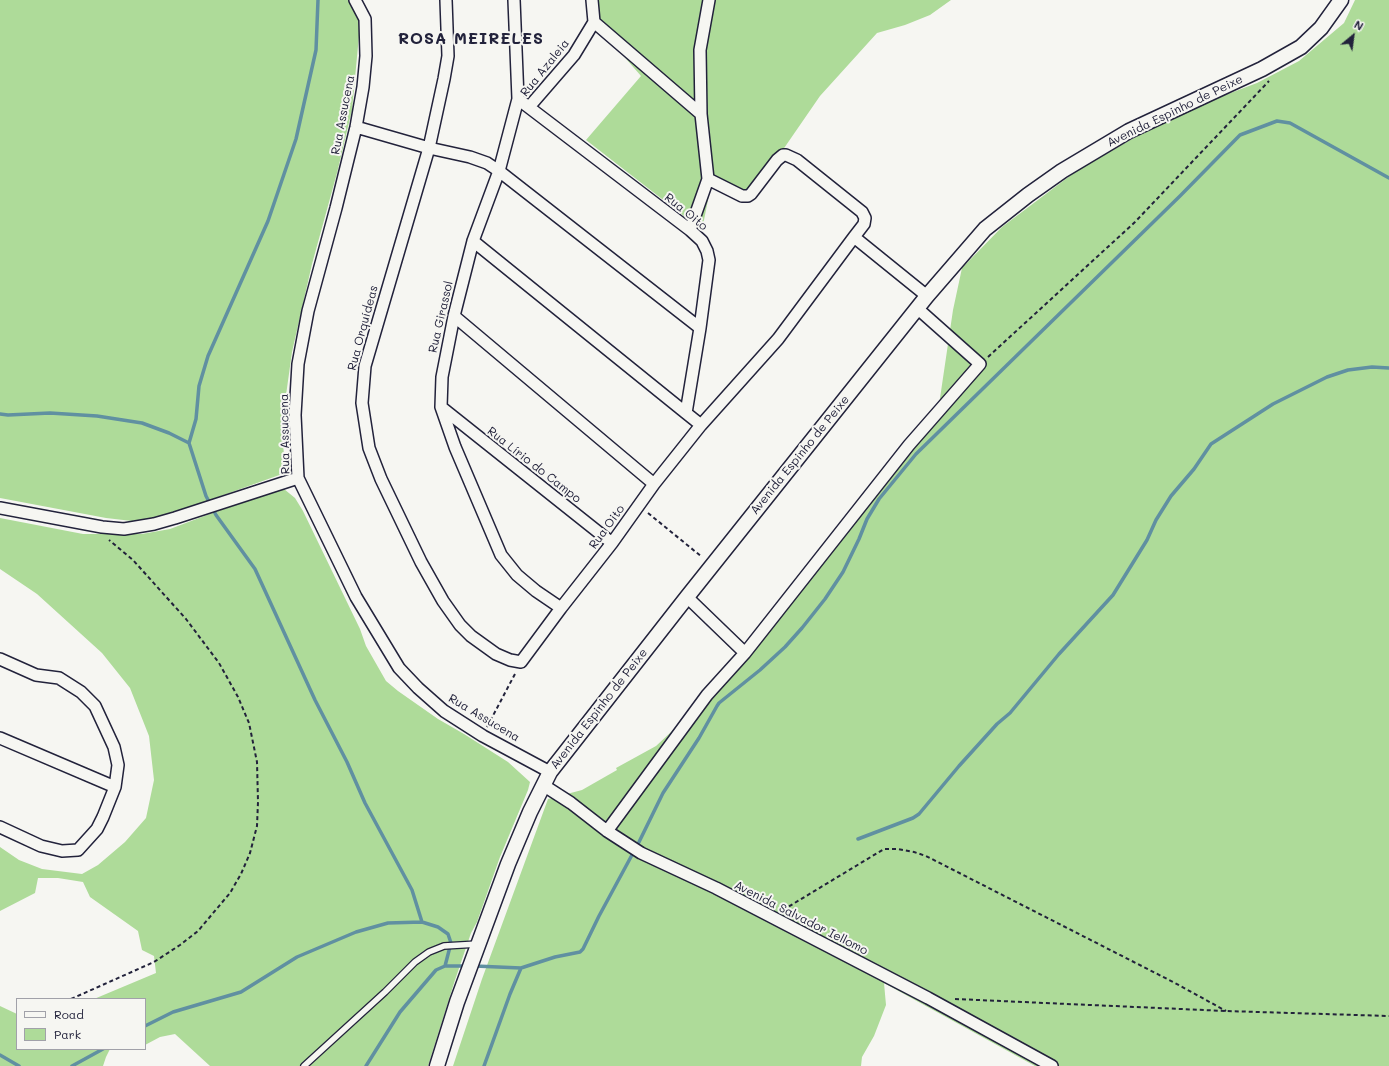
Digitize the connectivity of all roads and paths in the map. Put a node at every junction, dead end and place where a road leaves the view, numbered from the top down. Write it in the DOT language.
graph roads {
  1 [pos="355,0"];
  2 [pos="446,0"];
  3 [pos="514,0"];
  4 [pos="592,0"];
  5 [pos="709,0"];
  6 [pos="1341,0"];
  7 [pos="594,22"];
  8 [pos="1269,81"];
  9 [pos="518,99"];
  10 [pos="529,107"];
  11 [pos="701,114"];
  12 [pos="356,127"];
  13 [pos="429,148"];
  14 [pos="499,170"];
  15 [pos="708,179"];
  16 [pos="690,230"];
  17 [pos="854,237"];
  18 [pos="472,241"];
  19 [pos="927,296"];
  20 [pos="917,308"];
  21 [pos="454,316"];
  22 [pos="700,328"];
  23 [pos="980,364"];
  24 [pos="441,408"];
  25 [pos="686,413"];
  26 [pos="701,425"];
  27 [pos="298,478"];
  28 [pos="654,484"];
  29 [pos="639,505"];
  30 [pos="0,508"];
  31 [pos="104,536"];
  32 [pos="612,543"];
  33 [pos="712,565"];
  34 [pos="686,597"];
  35 [pos="561,608"];
  36 [pos="745,653"];
  37 [pos="0,659"];
  38 [pos="521,662"];
  39 [pos="483,736"];
  40 [pos="0,738"];
  41 [pos="550,772"];
  42 [pos="543,785"];
  43 [pos="115,787"];
  44 [pos="0,827"];
  45 [pos="607,831"];
  46 [pos="771,917"];
  47 [pos="479,944"];
  48 [pos="73,998"];
  49 [pos="952,999"];
  50 [pos="1226,1011"];
  51 [pos="1389,1016"];
  52 [pos="304,1066"];
  53 [pos="437,1066"];
  54 [pos="1052,1066"];
  1 -- 12 [label="street, Rua Assucena"];
  2 -- 13 [label="street, Rua Orquídeas"];
  3 -- 9 [label="street, Rua Girassol"];
  4 -- 7 [label="street"];
  5 -- 11 [label="street"];
  6 -- 19 [label="street, Avenida Espinho de Peixe"];
  7 -- 10 [label="street, Rua Azaleia"];
  7 -- 11 [label="street"];
  8 -- 23 [label="path"];
  9 -- 10 [label="street, Rua Oito"];
  9 -- 14 [label="street, Rua Girassol"];
  10 -- 16 [label="street, Rua Oito"];
  11 -- 15 [label="street"];
  12 -- 13 [label="street"];
  12 -- 27 [label="street, Rua Assucena"];
  13 -- 14 [label="street"];
  13 -- 38 [label="street, Rua Orquídeas"];
  14 -- 18 [label="street, Rua Girassol"];
  14 -- 22 [label="street"];
  15 -- 16 [label="street"];
  15 -- 17 [label="street, Rua Oito"];
  16 -- 22 [label="street, Rua Oito"];
  17 -- 19 [label="street"];
  17 -- 26 [label="street, Rua Oito"];
  18 -- 21 [label="street, Rua Girassol"];
  18 -- 25 [label="street"];
  19 -- 20 [label="street, Avenida Espinho de Peixe"];
  20 -- 23 [label="street"];
  20 -- 33 [label="street, Avenida Espinho de Peixe"];
  21 -- 24 [label="street, Rua Girassol"];
  21 -- 28 [label="street"];
  22 -- 25 [label="street, Rua Oito"];
  23 -- 36 [label="street"];
  24 -- 32 [label="street, Rua Lírio do Campo"];
  24 -- 35 [label="street, Rua Girassol"];
  25 -- 26 [label="street"];
  26 -- 28 [label="street, Rua Oito"];
  27 -- 30 [label="street"];
  27 -- 39 [label="street, Rua Assucena"];
  28 -- 29 [label="street, Rua Oito"];
  29 -- 32 [label="street, Rua Oito"];
  29 -- 33 [label="path"];
  31 -- 48 [label="path"];
  32 -- 35 [label="street, Rua Oito"];
  33 -- 34 [label="street, Avenida Espinho de Peixe"];
  34 -- 36 [label="street"];
  34 -- 41 [label="street, Avenida Espinho de Peixe"];
  35 -- 38 [label="street, Rua Oito"];
  36 -- 45 [label="street"];
  37 -- 43 [label="street"];
  38 -- 39 [label="path"];
  39 -- 41 [label="street, Rua Assucena"];
  40 -- 43 [label="street"];
  41 -- 42 [label="street, Avenida Espinho de Peixe"];
  42 -- 45 [label="street, Avenida Salvador Iellomo"];
  42 -- 47 [label="street, Avenida Espinho de Peixe"];
  43 -- 44 [label="street"];
  45 -- 46 [label="street, Avenida Salvador Iellomo"];
  46 -- 50 [label="path"];
  46 -- 54 [label="street, Avenida Salvador Iellomo"];
  47 -- 52 [label="lane"];
  47 -- 53 [label="street, Avenida Espinho de Peixe"];
  49 -- 50 [label="path"];
  50 -- 51 [label="path"];
}
